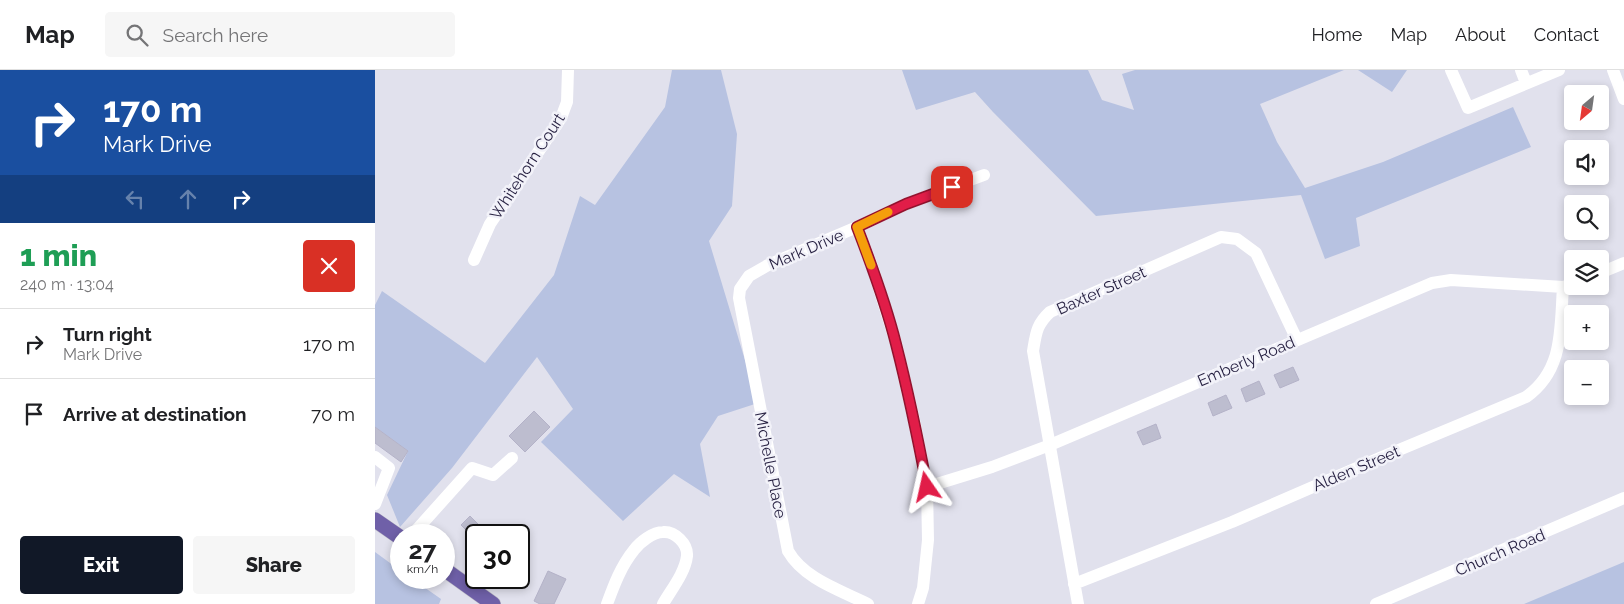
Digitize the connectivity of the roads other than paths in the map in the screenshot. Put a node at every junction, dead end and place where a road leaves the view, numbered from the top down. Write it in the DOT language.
graph roads {
  1 [pos="568,70"];
  2 [pos="1451,70"];
  3 [pos="1521,70"];
  4 [pos="1559,70"];
  5 [pos="1613,70"];
  6 [pos="1526,83"];
  7 [pos="1624,99"];
  8 [pos="984,175"];
  9 [pos="857,227"];
  10 [pos="474,260"];
  11 [pos="1624,263"];
  12 [pos="1609,270"];
  13 [pos="744,283"];
  14 [pos="1564,286"];
  15 [pos="1567,295"];
  16 [pos="1297,340"];
  17 [pos="1050,444"];
  18 [pos="375,457"];
  19 [pos="512,458"];
  20 [pos="927,487"];
  21 [pos="1624,498"];
  22 [pos="375,504"];
  23 [pos="375,520"];
  24 [pos="422,524"];
  25 [pos="390,530"];
  26 [pos="455,577"];
  27 [pos="1074,584"];
  28 [pos="493,604"];
  29 [pos="607,604"];
  30 [pos="663,604"];
  31 [pos="868,604"];
  32 [pos="918,604"];
  33 [pos="1078,604"];
  34 [pos="1376,604"];
  1 -- 10 [label="street, Whitehorn Court"];
  2 -- 6 [label="street"];
  3 -- 6 [label="street"];
  4 -- 6 [label="street"];
  5 -- 7 [label="street"];
  8 -- 9 [label="street, Mark Drive"];
  9 -- 13 [label="street, Mark Drive"];
  9 -- 20 [label="street"];
  11 -- 12 [label="street"];
  13 -- 31 [label="street, Michelle Place"];
  14 -- 16 [label="street, Emberly Road"];
  15 -- 27 [label="street, Alden Street"];
  16 -- 17 [label="street, Emberly Road"];
  16 -- 17 [label="street, Baxter Street"];
  17 -- 20 [label="street, Emberly Road"];
  17 -- 27 [label="street, Baxter Street"];
  18 -- 22 [label="street"];
  19 -- 24 [label="street"];
  20 -- 32 [label="street"];
  21 -- 34 [label="street, Church Road"];
  23 -- 25 [label="main road"];
  26 -- 28 [label="main road"];
  27 -- 33 [label="street, Baxter Street"];
  29 -- 30 [label="street"];
}
